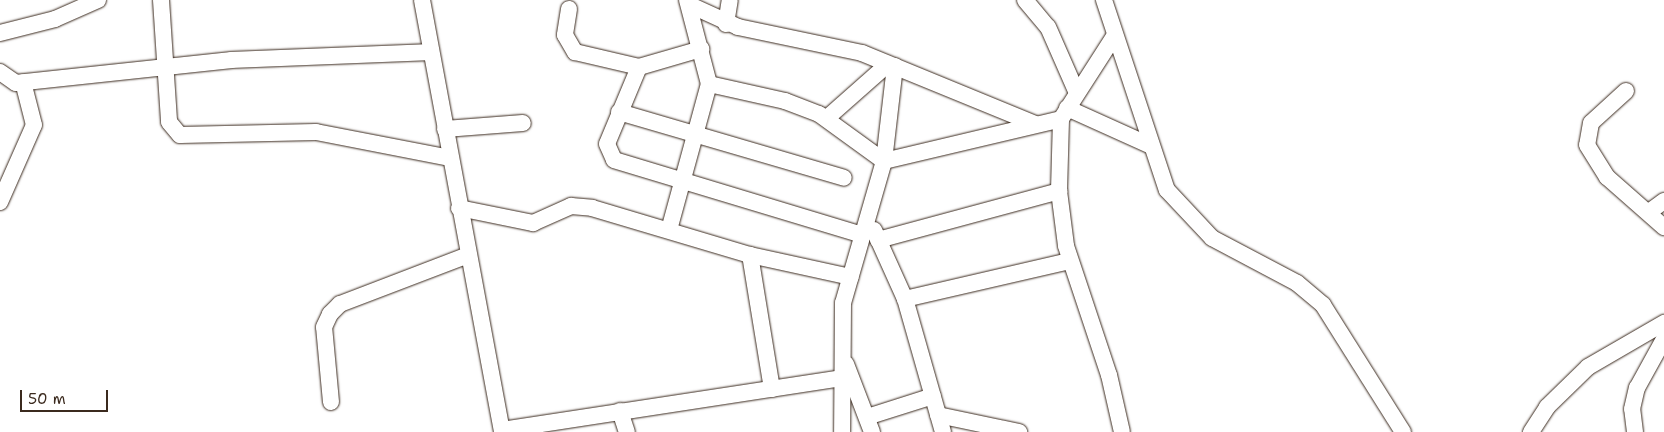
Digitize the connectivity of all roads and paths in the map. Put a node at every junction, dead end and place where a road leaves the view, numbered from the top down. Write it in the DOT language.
graph roads {
  1 [pos="98,0"];
  2 [pos="162,0"];
  3 [pos="422,0"];
  4 [pos="730,0"];
  5 [pos="1025,0"];
  6 [pos="1104,0"];
  7 [pos="688,2"];
  8 [pos="569,9"];
  9 [pos="726,24"];
  10 [pos="0,33"];
  11 [pos="1115,35"];
  12 [pos="700,48"];
  13 [pos="431,52"];
  14 [pos="892,65"];
  15 [pos="165,67"];
  16 [pos="639,68"];
  17 [pos="0,72"];
  18 [pos="22,82"];
  19 [pos="709,84"];
  20 [pos="1626,91"];
  21 [pos="1077,93"];
  22 [pos="619,112"];
  23 [pos="1064,113"];
  24 [pos="827,118"];
  25 [pos="523,123"];
  26 [pos="1035,124"];
  27 [pos="445,129"];
  28 [pos="694,137"];
  29 [pos="1149,145"];
  30 [pos="450,158"];
  31 [pos="884,161"];
  32 [pos="844,178"];
  33 [pos="682,183"];
  34 [pos="1059,191"];
  35 [pos="1664,201"];
  36 [pos="0,202"];
  37 [pos="459,208"];
  38 [pos="1649,212"];
  39 [pos="1664,227"];
  40 [pos="669,230"];
  41 [pos="870,238"];
  42 [pos="468,255"];
  43 [pos="750,255"];
  44 [pos="1069,261"];
  45 [pos="851,277"];
  46 [pos="904,299"];
  47 [pos="1664,323"];
  48 [pos="1664,338"];
  49 [pos="843,355"];
  50 [pos="842,378"];
  51 [pos="772,389"];
  52 [pos="933,396"];
  53 [pos="331,402"];
  54 [pos="620,411"];
  55 [pos="938,415"];
  56 [pos="869,425"];
  57 [pos="502,431"];
  58 [pos="627,432"];
  59 [pos="842,432"];
  60 [pos="943,432"];
  61 [pos="1019,432"];
  62 [pos="1122,432"];
  63 [pos="1403,432"];
  64 [pos="1531,432"];
  65 [pos="1636,432"];
  1 -- 10 [label="street"];
  2 -- 15 [label="street"];
  3 -- 13 [label="street"];
  4 -- 9 [label="street"];
  5 -- 21 [label="street"];
  6 -- 11 [label="street"];
  7 -- 9 [label="street"];
  7 -- 12 [label="street"];
  8 -- 16 [label="street"];
  9 -- 14 [label="street"];
  11 -- 21 [label="street"];
  11 -- 29 [label="street"];
  12 -- 16 [label="street"];
  12 -- 19 [label="street"];
  13 -- 15 [label="street"];
  13 -- 27 [label="street"];
  14 -- 24 [label="street"];
  14 -- 26 [label="street"];
  14 -- 31 [label="street"];
  15 -- 18 [label="street"];
  15 -- 30 [label="street"];
  16 -- 22 [label="street"];
  17 -- 18 [label="street"];
  18 -- 36 [label="street"];
  19 -- 24 [label="street"];
  19 -- 28 [label="street"];
  20 -- 38 [label="street"];
  21 -- 23 [label="street"];
  22 -- 28 [label="street"];
  22 -- 33 [label="street"];
  23 -- 26 [label="street"];
  23 -- 29 [label="street"];
  23 -- 34 [label="street"];
  24 -- 31 [label="street"];
  25 -- 27 [label="street"];
  26 -- 31 [label="street"];
  27 -- 30 [label="street"];
  28 -- 32 [label="street"];
  28 -- 33 [label="street"];
  29 -- 63 [label="street"];
  30 -- 37 [label="street"];
  31 -- 41 [label="street"];
  33 -- 40 [label="street"];
  33 -- 41 [label="street"];
  34 -- 41 [label="street"];
  34 -- 44 [label="street"];
  35 -- 38 [label="street"];
  37 -- 40 [label="street"];
  37 -- 42 [label="street"];
  38 -- 39 [label="street"];
  40 -- 43 [label="street"];
  41 -- 45 [label="street"];
  41 -- 46 [label="street"];
  42 -- 53 [label="street"];
  42 -- 57 [label="street"];
  43 -- 45 [label="street"];
  43 -- 51 [label="street"];
  44 -- 46 [label="street"];
  44 -- 62 [label="street"];
  45 -- 49 [label="street"];
  46 -- 52 [label="street"];
  47 -- 64 [label="street"];
  48 -- 65 [label="street"];
  49 -- 50 [label="street"];
  49 -- 56 [label="street"];
  50 -- 51 [label="street"];
  50 -- 59 [label="street"];
  51 -- 54 [label="street"];
  52 -- 55 [label="street"];
  52 -- 56 [label="street"];
  54 -- 57 [label="street"];
  54 -- 58 [label="street"];
  55 -- 60 [label="street"];
  55 -- 61 [label="street"];
}
